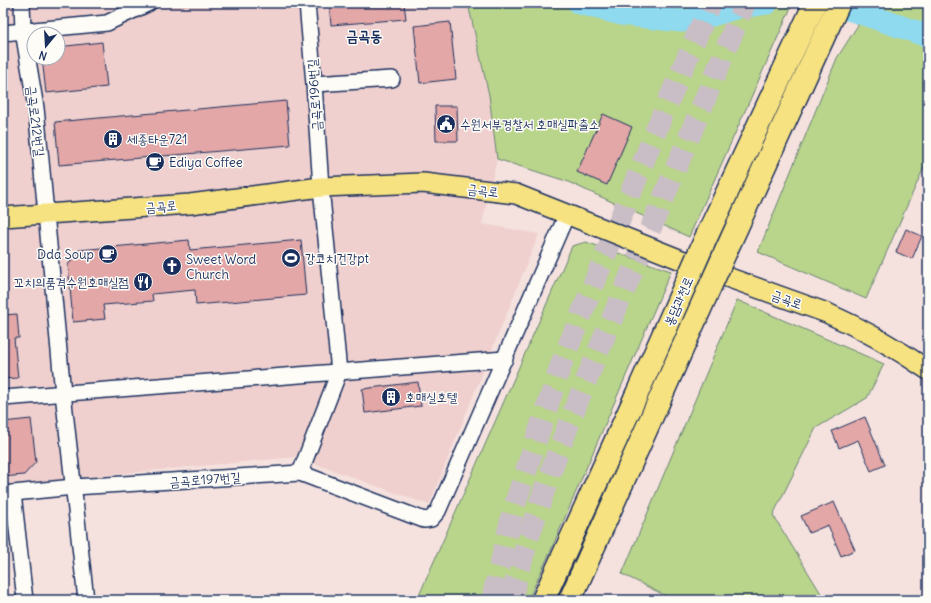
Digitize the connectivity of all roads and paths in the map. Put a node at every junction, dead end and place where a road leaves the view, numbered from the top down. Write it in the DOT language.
graph roads {
  1 [pos="22,3"];
  2 [pos="149,3"];
  3 [pos="307,3"];
  4 [pos="815,3"];
  5 [pos="839,3"];
  6 [pos="23,31"];
  7 [pos="3,33"];
  8 [pos="392,79"];
  9 [pos="314,84"];
  10 [pos="321,187"];
  11 [pos="46,214"];
  12 [pos="567,214"];
  13 [pos="3,217"];
  14 [pos="505,359"];
  15 [pos="928,370"];
  16 [pos="339,372"];
  17 [pos="63,393"];
  18 [pos="3,398"];
  19 [pos="300,473"];
  20 [pos="74,487"];
  21 [pos="8,493"];
  22 [pos="25,600"];
  23 [pos="86,600"];
  24 [pos="543,600"];
  25 [pos="570,600"];
  1 -- 6 [label="street, 금곡로212번길"];
  2 -- 6 [label="street"];
  3 -- 9 [label="street, 금곡로196번길"];
  4 -- 24 [label="highway, 봉담과천로, bridge"];
  5 -- 25 [label="highway, 봉담과천로, bridge"];
  6 -- 7 [label="street"];
  6 -- 11 [label="street, 금곡로212번길"];
  8 -- 9 [label="street"];
  9 -- 10 [label="street, 금곡로196번길"];
  10 -- 11 [label="main road, 금곡로"];
  10 -- 12 [label="main road, 금곡로"];
  10 -- 16 [label="street"];
  11 -- 13 [label="main road, 금곡로"];
  11 -- 17 [label="street, 금곡로212번길"];
  12 -- 14 [label="street"];
  12 -- 15 [label="main road, 금곡로"];
  14 -- 16 [label="street"];
  14 -- 19 [label="street"];
  16 -- 17 [label="street"];
  16 -- 19 [label="street"];
  17 -- 18 [label="street"];
  17 -- 20 [label="street, 금곡로212번길"];
  19 -- 20 [label="street, 금곡로197번길"];
  20 -- 21 [label="street, 금곡로197번길"];
  20 -- 23 [label="street, 금곡로212번길"];
  21 -- 22 [label="street"];
}
